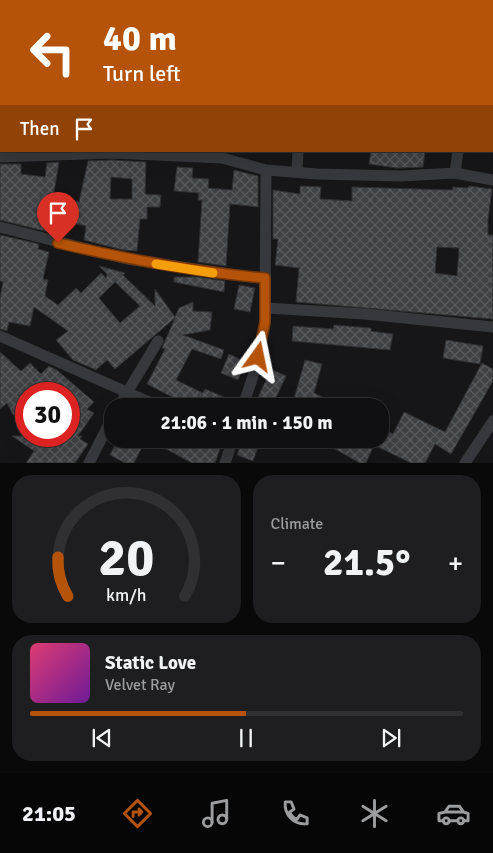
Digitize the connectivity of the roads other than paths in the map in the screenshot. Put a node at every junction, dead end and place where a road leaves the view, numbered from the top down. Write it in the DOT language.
graph roads {
  1 [pos="298,152"];
  2 [pos="458,152"];
  3 [pos="0,158"];
  4 [pos="266,170"];
  5 [pos="297,170"];
  6 [pos="454,173"];
  7 [pos="493,180"];
  8 [pos="0,227"];
  9 [pos="265,278"];
  10 [pos="266,308"];
  11 [pos="493,328"];
  12 [pos="0,336"];
  13 [pos="158,340"];
  14 [pos="126,392"];
  15 [pos="123,398"];
  16 [pos="140,398"];
  17 [pos="246,398"];
  18 [pos="493,420"];
  19 [pos="104,434"];
  20 [pos="229,448"];
  21 [pos="89,463"];
  22 [pos="225,463"];
  23 [pos="465,463"];
  1 -- 5 [label="street"];
  2 -- 6 [label="street"];
  3 -- 4 [label="street"];
  4 -- 5 [label="street"];
  4 -- 9 [label="street"];
  5 -- 6 [label="street"];
  6 -- 7 [label="street"];
  8 -- 9 [label="street"];
  9 -- 10 [label="street"];
  10 -- 11 [label="street"];
  10 -- 17 [label="street"];
  12 -- 14 [label="street"];
  13 -- 14 [label="street"];
  14 -- 15 [label="street"];
  14 -- 16 [label="street"];
  18 -- 23 [label="street"];
  19 -- 21 [label="street"];
  20 -- 22 [label="street"];
}
